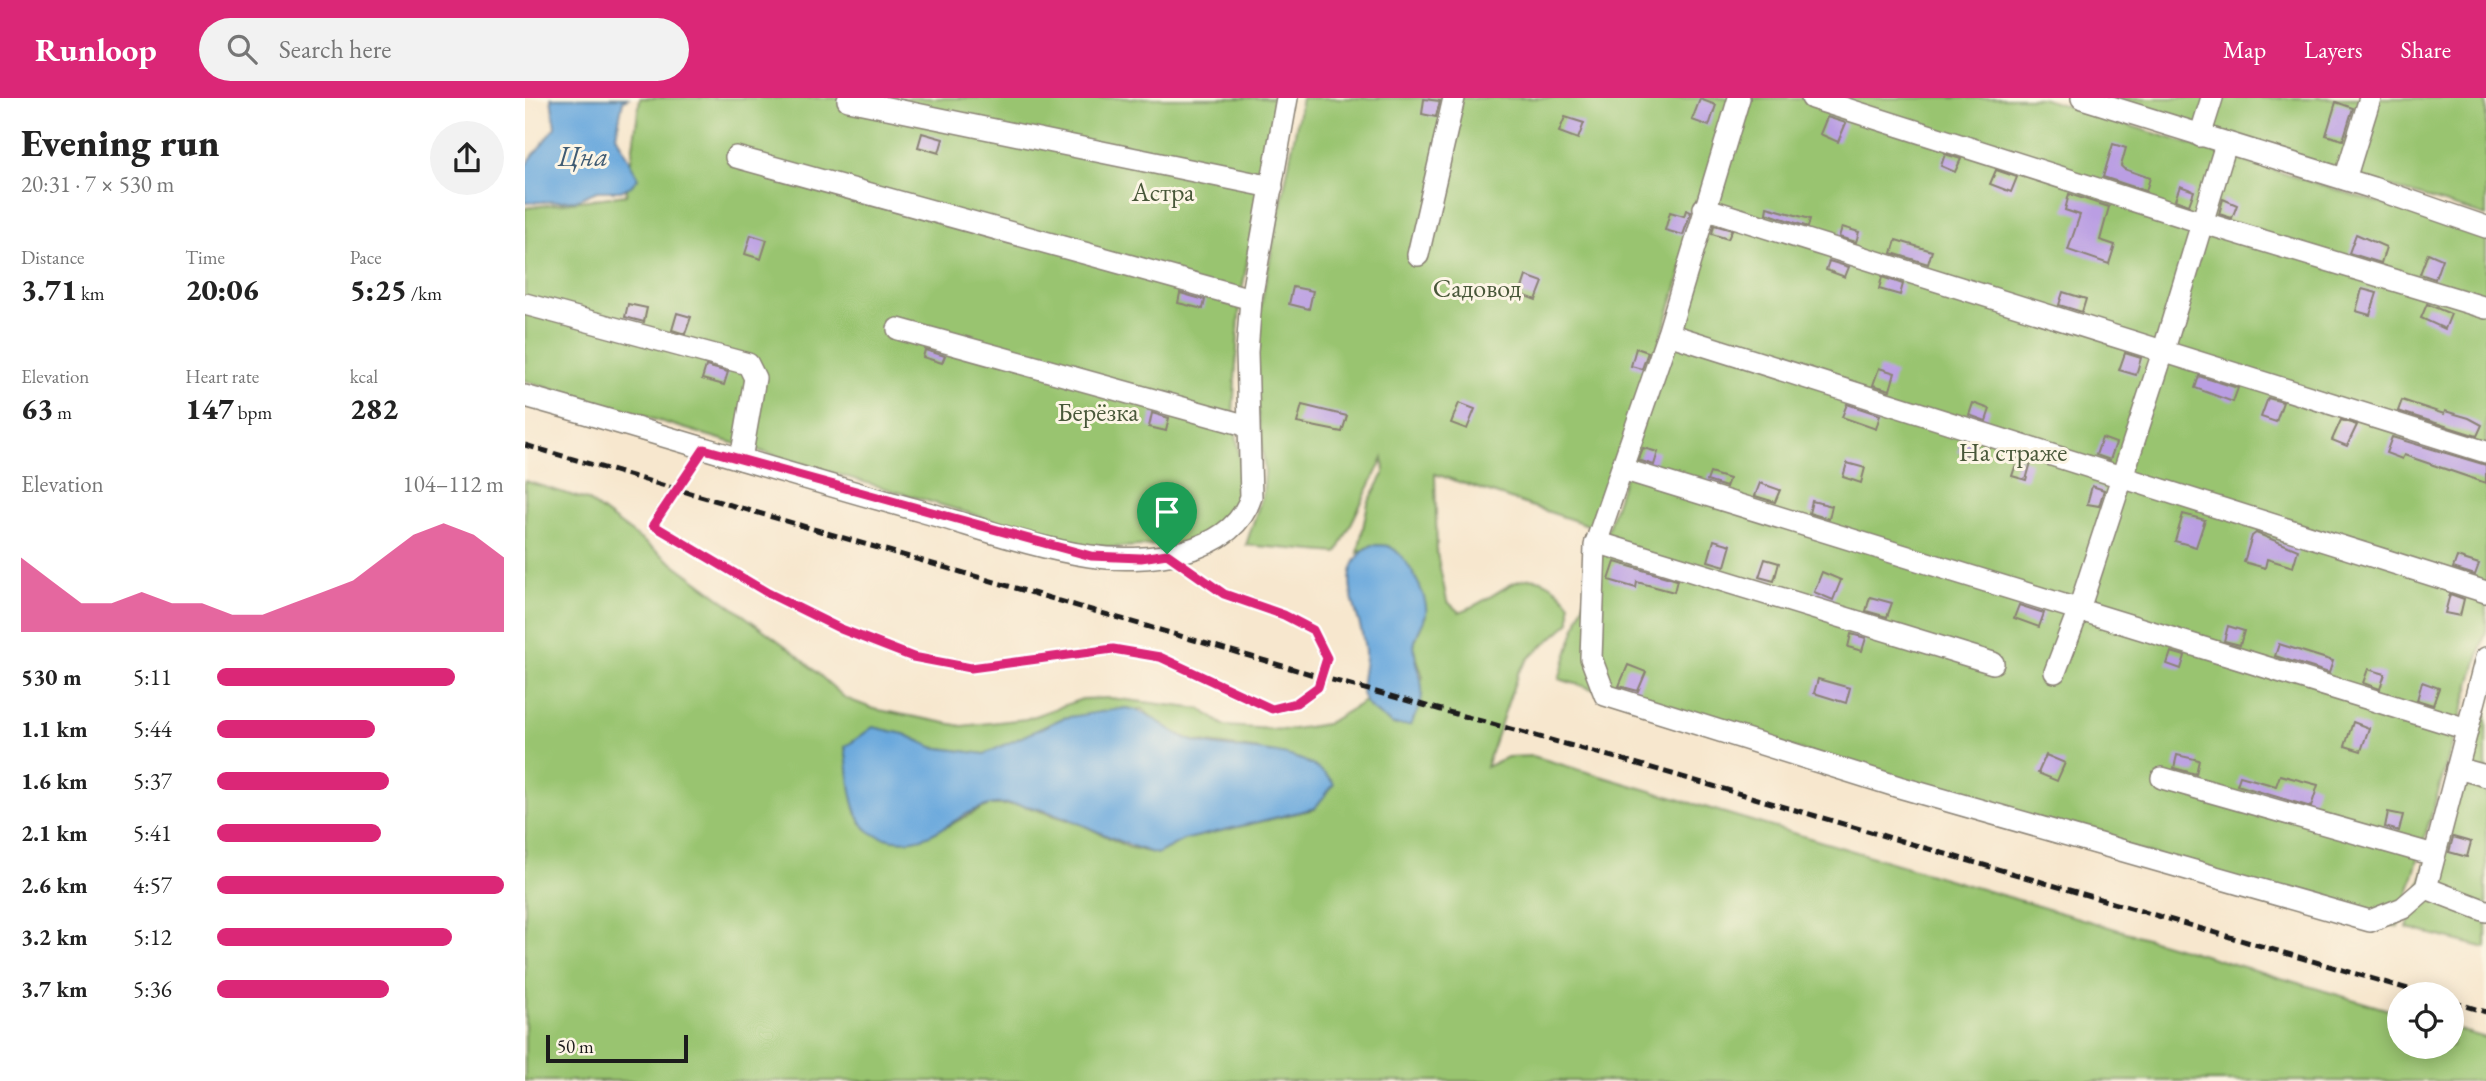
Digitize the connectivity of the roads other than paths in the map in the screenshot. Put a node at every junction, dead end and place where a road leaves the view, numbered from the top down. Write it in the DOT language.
graph roads {
  1 [pos="1287,98"];
  2 [pos="1454,98"];
  3 [pos="1739,98"];
  4 [pos="1812,98"];
  5 [pos="2083,98"];
  6 [pos="2212,98"];
  7 [pos="2370,98"];
  8 [pos="848,100"];
  9 [pos="2200,136"];
  10 [pos="2226,145"];
  11 [pos="736,157"];
  12 [pos="2345,179"];
  13 [pos="1272,187"];
  14 [pos="1705,208"];
  15 [pos="2204,223"];
  16 [pos="2486,227"];
  17 [pos="1418,255"];
  18 [pos="1251,299"];
  19 [pos="525,304"];
  20 [pos="2486,309"];
  21 [pos="898,328"];
  22 [pos="1668,334"];
  23 [pos="2164,349"];
  24 [pos="525,396"];
  25 [pos="1248,426"];
  26 [pos="2486,452"];
  27 [pos="741,459"];
  28 [pos="1622,469"];
  29 [pos="2120,477"];
  30 [pos="1596,542"];
  31 [pos="2486,592"];
  32 [pos="2079,609"];
  33 [pos="2486,658"];
  34 [pos="1993,663"];
  35 [pos="2055,672"];
  36 [pos="2482,691"];
  37 [pos="2467,729"];
  38 [pos="2457,768"];
  39 [pos="2486,775"];
  40 [pos="2162,778"];
  41 [pos="2434,855"];
  42 [pos="2425,888"];
  43 [pos="2486,911"];
  1 -- 13 [label="street"];
  2 -- 17 [label="street"];
  3 -- 14 [label="street"];
  4 -- 15 [label="street"];
  5 -- 9 [label="street"];
  6 -- 9 [label="street"];
  7 -- 12 [label="street"];
  8 -- 13 [label="street"];
  9 -- 10 [label="street"];
  10 -- 12 [label="street"];
  10 -- 15 [label="street"];
  11 -- 18 [label="street"];
  12 -- 16 [label="street"];
  13 -- 18 [label="street"];
  14 -- 22 [label="street"];
  14 -- 23 [label="street"];
  15 -- 20 [label="street"];
  15 -- 23 [label="street"];
  18 -- 25 [label="street"];
  19 -- 27 [label="street"];
  21 -- 25 [label="street"];
  22 -- 28 [label="street"];
  22 -- 29 [label="street"];
  23 -- 26 [label="street"];
  23 -- 29 [label="street"];
  24 -- 27 [label="street"];
  25 -- 27 [label="street"];
  28 -- 30 [label="street"];
  28 -- 32 [label="street"];
  29 -- 31 [label="street"];
  29 -- 32 [label="street"];
  30 -- 34 [label="street"];
  30 -- 42 [label="street"];
  32 -- 35 [label="street"];
  32 -- 37 [label="street"];
  33 -- 36 [label="street"];
  36 -- 37 [label="street"];
  37 -- 38 [label="street"];
  38 -- 39 [label="street"];
  38 -- 41 [label="street"];
  40 -- 41 [label="street"];
  41 -- 42 [label="street"];
  42 -- 43 [label="street"];
}
